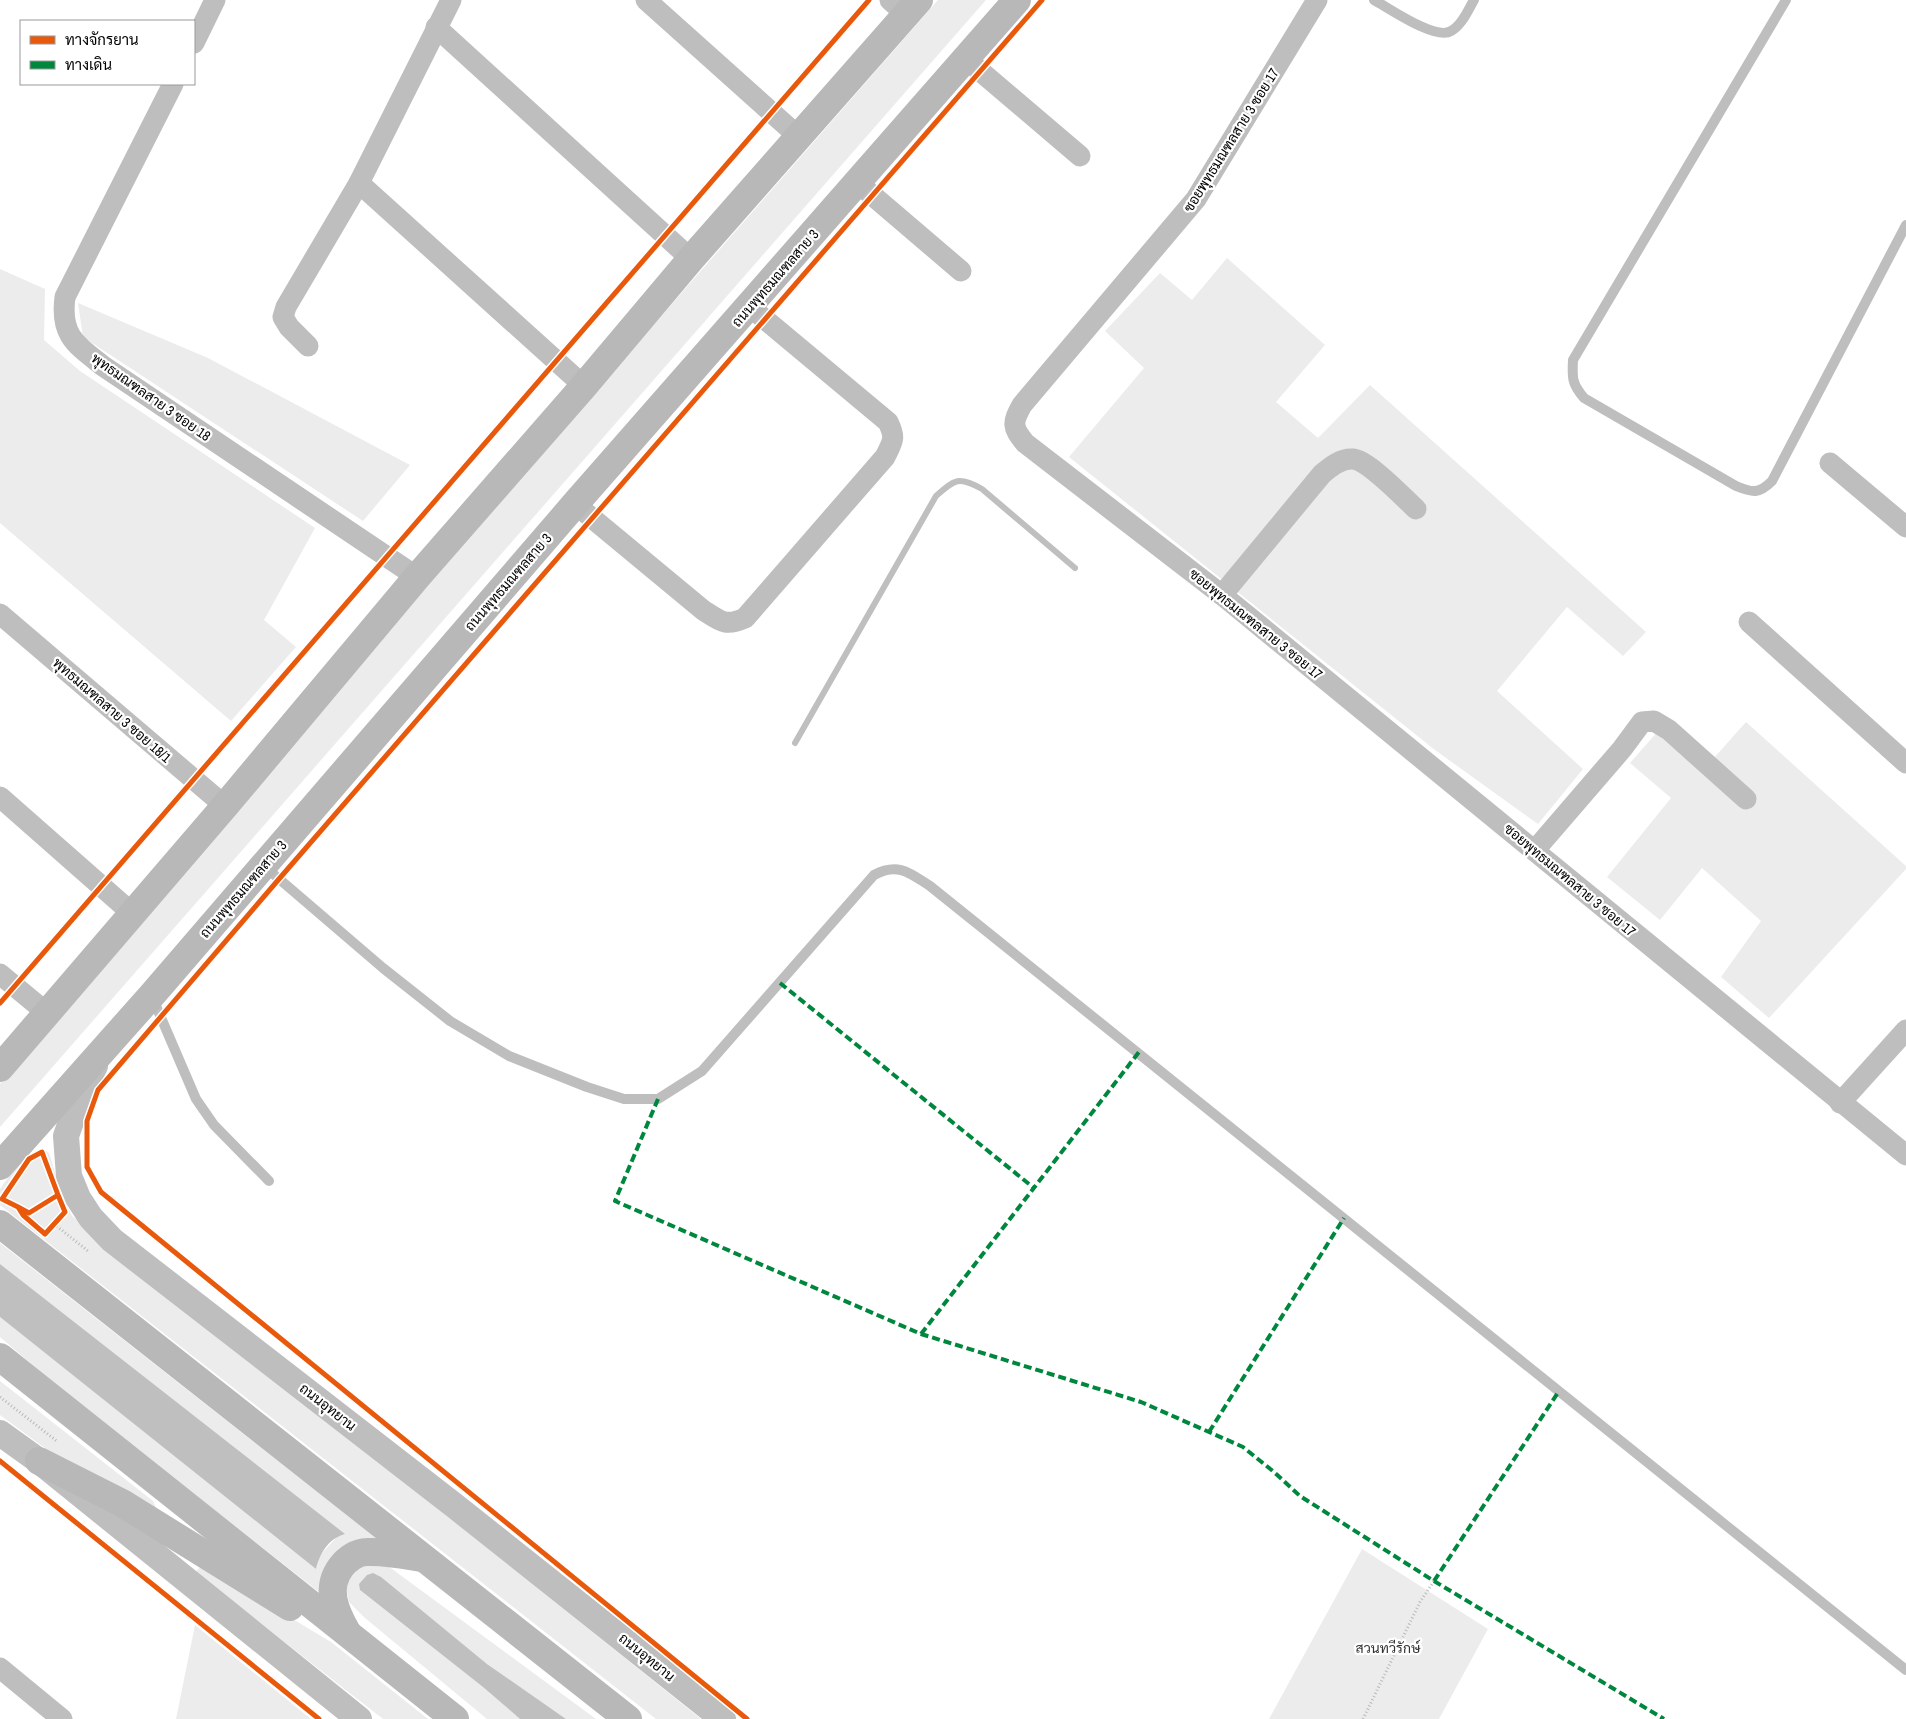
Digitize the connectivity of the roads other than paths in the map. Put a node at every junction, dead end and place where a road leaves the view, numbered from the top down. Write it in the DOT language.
graph roads {
  1 [pos="216,0"];
  2 [pos="451,0"];
  3 [pos="646,0"];
  4 [pos="1017,0"];
  5 [pos="1318,0"];
  6 [pos="1374,0"];
  7 [pos="1474,0"];
  8 [pos="1786,0"];
  9 [pos="905,5"];
  10 [pos="436,27"];
  11 [pos="195,41"];
  12 [pos="966,59"];
  13 [pos="172,85"];
  14 [pos="799,137"];
  15 [pos="1080,156"];
  16 [pos="359,183"];
  17 [pos="858,184"];
  18 [pos="1906,225"];
  19 [pos="691,260"];
  20 [pos="961,271"];
  21 [pos="749,306"];
  22 [pos="308,346"];
  23 [pos="584,386"];
  24 [pos="1830,463"];
  25 [pos="575,504"];
  26 [pos="1416,510"];
  27 [pos="1906,528"];
  28 [pos="417,577"];
  29 [pos="1222,594"];
  30 [pos="0,614"];
  31 [pos="1749,622"];
  32 [pos="1906,763"];
  33 [pos="0,797"];
  34 [pos="1746,799"];
  35 [pos="225,806"];
  36 [pos="1535,850"];
  37 [pos="263,865"];
  38 [pos="133,914"];
  39 [pos="0,974"];
  40 [pos="152,995"];
  41 [pos="47,1013"];
  42 [pos="1906,1030"];
  43 [pos="115,1037"];
  44 [pos="0,1068"];
  45 [pos="1840,1103"];
  46 [pos="1906,1155"];
  47 [pos="0,1166"];
  48 [pos="269,1181"];
  49 [pos="0,1224"];
  50 [pos="0,1357"];
  51 [pos="0,1433"];
  52 [pos="40,1461"];
  53 [pos="422,1558"];
  54 [pos="349,1635"];
  55 [pos="0,1668"];
  56 [pos="1906,1670"];
  57 [pos="396,1672"];
  58 [pos="62,1719"];
  59 [pos="359,1719"];
  60 [pos="455,1719"];
  61 [pos="628,1719"];
  62 [pos="723,1719"];
  1 -- 11 [label="street"];
  2 -- 10 [label="street"];
  3 -- 14 [label="street"];
  4 -- 12 [label="main road, ถนนพุทธมณฑลสาย 3"];
  5 -- 29 [label="street, ซอยพุทธมณฑลสาย 3 ซอย 17"];
  6 -- 7 [label="lane"];
  8 -- 18 [label="lane"];
  9 -- 14 [label="main road"];
  10 -- 16 [label="street"];
  10 -- 19 [label="street"];
  12 -- 15 [label="street"];
  12 -- 17 [label="main road, ถนนพุทธมณฑลสาย 3"];
  13 -- 28 [label="street, พุทธมณฑลสาย 3 ซอย 18"];
  14 -- 19 [label="main road"];
  16 -- 22 [label="street"];
  16 -- 23 [label="street"];
  17 -- 20 [label="street"];
  17 -- 21 [label="main road, ถนนพุทธมณฑลสาย 3"];
  19 -- 23 [label="main road"];
  21 -- 25 [label="main road, ถนนพุทธมณฑลสาย 3"];
  21 -- 25 [label="street"];
  23 -- 28 [label="main road"];
  24 -- 27 [label="street"];
  25 -- 37 [label="main road, ถนนพุทธมณฑลสาย 3"];
  26 -- 29 [label="street"];
  28 -- 35 [label="main road"];
  29 -- 36 [label="street, ซอยพุทธมณฑลสาย 3 ซอย 17"];
  30 -- 35 [label="street, พุทธมณฑลสาย 3 ซอย 18/1"];
  31 -- 32 [label="street"];
  33 -- 38 [label="street"];
  34 -- 36 [label="street"];
  35 -- 38 [label="main road"];
  36 -- 45 [label="street, ซอยพุทธมณฑลสาย 3 ซอย 17"];
  37 -- 40 [label="main road, ถนนพุทธมณฑลสาย 3"];
  37 -- 56 [label="lane"];
  38 -- 41 [label="main road"];
  39 -- 41 [label="street"];
  40 -- 43 [label="main road, ถนนพุทธมณฑลสาย 3"];
  40 -- 48 [label="lane"];
  41 -- 44 [label="main road"];
  42 -- 45 [label="street"];
  43 -- 47 [label="main road, ถนนพุทธมณฑลสาย 3"];
  43 -- 62 [label="street, ถนนอุทยาน"];
  45 -- 46 [label="street, ซอยพุทธมณฑลสาย 3 ซอย 17"];
  49 -- 53 [label="main road"];
  50 -- 54 [label="main road"];
  51 -- 52 [label="street"];
  52 -- 57 [label="main road"];
  52 -- 59 [label="street"];
  53 -- 54 [label="main road"];
  53 -- 61 [label="main road"];
  54 -- 57 [label="main road"];
  55 -- 58 [label="street"];
  57 -- 60 [label="main road"];
}
